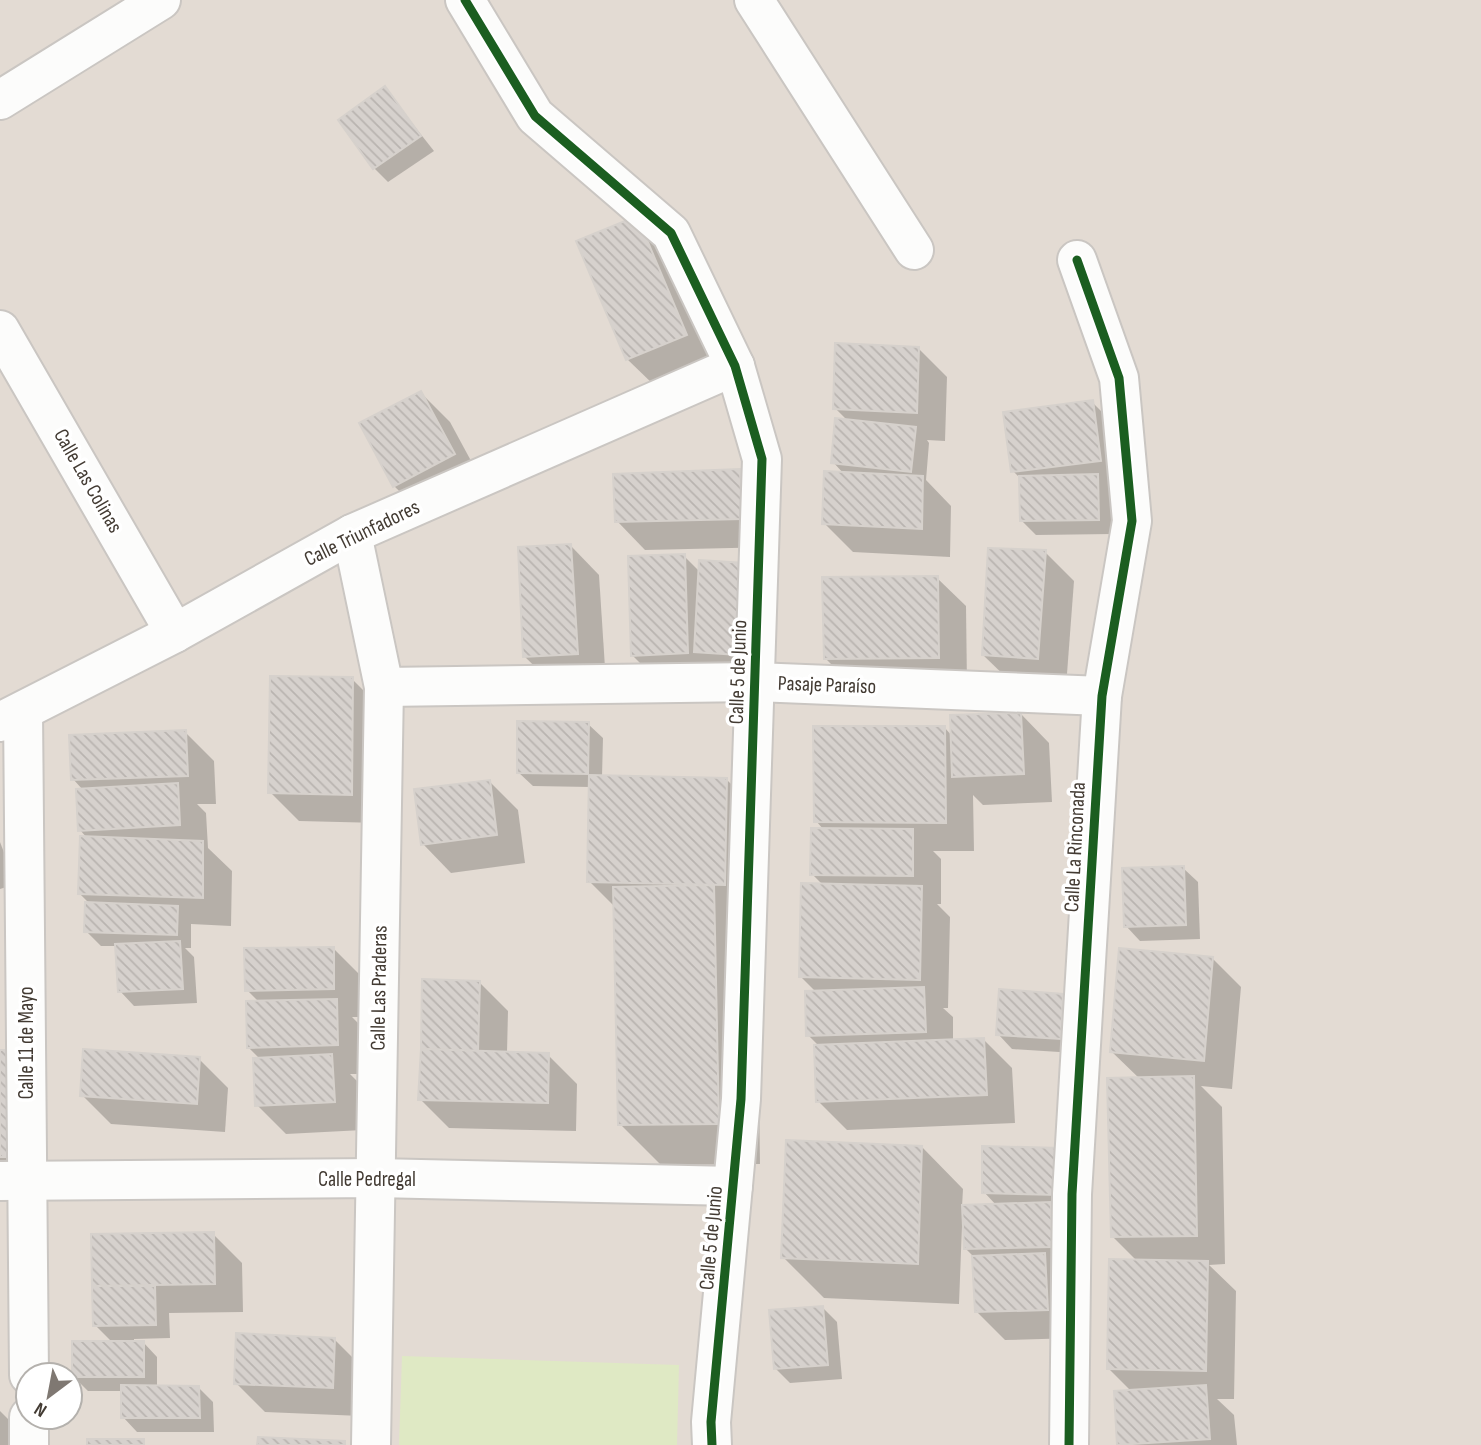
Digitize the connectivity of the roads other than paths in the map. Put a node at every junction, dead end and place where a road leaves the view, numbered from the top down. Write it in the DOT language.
graph roads {
  1 [pos="161,0"];
  2 [pos="465,0"];
  3 [pos="754,0"];
  4 [pos="0,100"];
  5 [pos="914,250"];
  6 [pos="1077,260"];
  7 [pos="0,330"];
  8 [pos="735,366"];
  9 [pos="352,534"];
  10 [pos="176,633"];
  11 [pos="755,682"];
  12 [pos="384,687"];
  13 [pos="1102,695"];
  14 [pos="11,716"];
  15 [pos="376,1178"];
  16 [pos="13,1181"];
  17 [pos="733,1186"];
  18 [pos="28,1361"];
  19 [pos="371,1445"];
  20 [pos="712,1445"];
  21 [pos="1069,1445"];
  1 -- 4 [label="street"];
  2 -- 8 [label="street, Calle 5 de Junio"];
  3 -- 5 [label="street"];
  6 -- 13 [label="street, Calle La Rinconada"];
  7 -- 10 [label="street, Calle Las Colinas"];
  8 -- 9 [label="street, Calle Triunfadores"];
  8 -- 11 [label="street, Calle 5 de Junio"];
  9 -- 10 [label="street, Calle Triunfadores"];
  9 -- 12 [label="street, Calle Las Praderas"];
  10 -- 14 [label="street, Calle Triunfadores"];
  11 -- 12 [label="street, Pasaje Paraíso"];
  11 -- 13 [label="street, Pasaje Paraíso"];
  11 -- 17 [label="street, Calle 5 de Junio"];
  12 -- 15 [label="street, Calle Las Praderas"];
  13 -- 21 [label="street, Calle La Rinconada"];
  14 -- 16 [label="street, Calle 11 de Mayo"];
  15 -- 16 [label="street, Calle Pedregal"];
  15 -- 17 [label="street, Calle Pedregal"];
  15 -- 19 [label="street, Calle Las Praderas"];
  16 -- 18 [label="street, Calle 11 de Mayo"];
  17 -- 20 [label="street, Calle 5 de Junio"];
}
